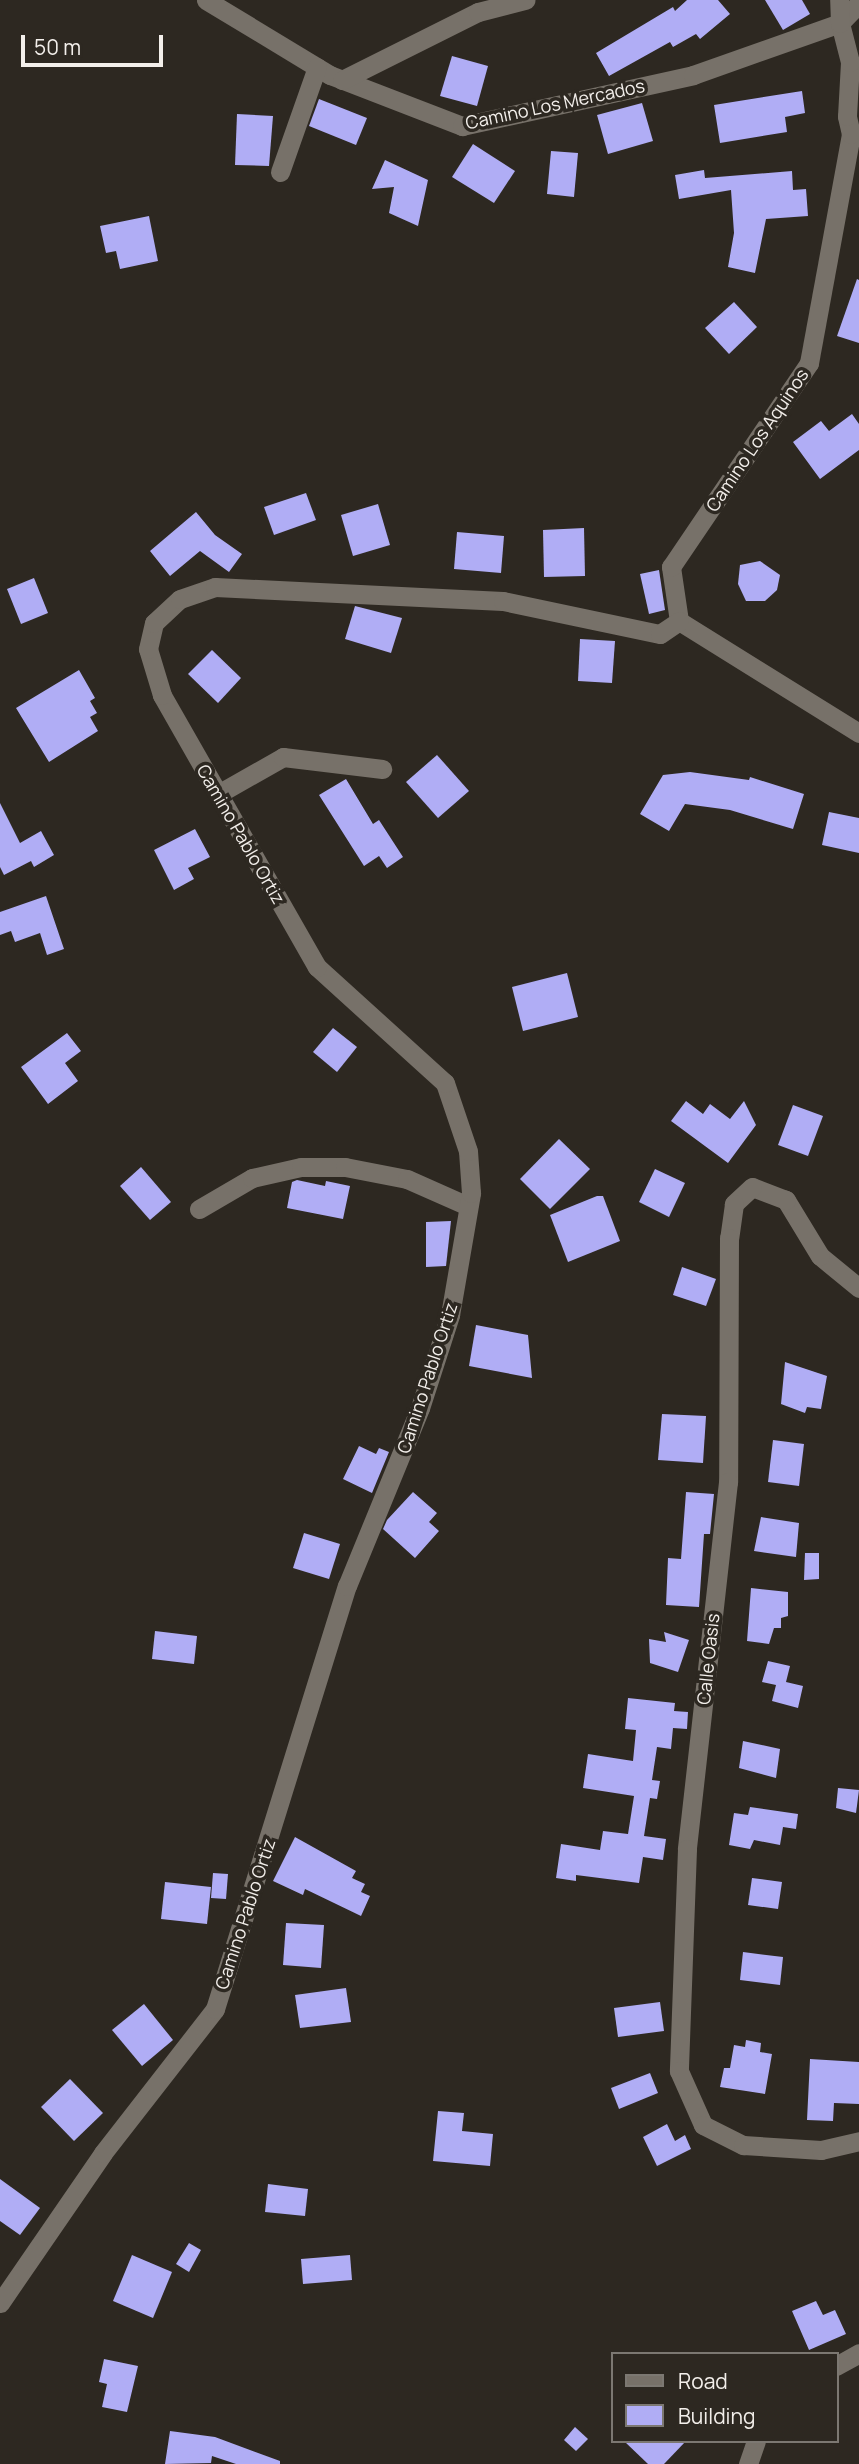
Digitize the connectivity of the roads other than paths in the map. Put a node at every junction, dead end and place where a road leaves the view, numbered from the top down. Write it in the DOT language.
graph roads {
  1 [pos="206,0"];
  2 [pos="524,0"];
  3 [pos="839,0"];
  4 [pos="859,3"];
  5 [pos="840,23"];
  6 [pos="317,67"];
  7 [pos="342,80"];
  8 [pos="855,137"];
  9 [pos="280,172"];
  10 [pos="679,621"];
  11 [pos="859,733"];
  12 [pos="382,769"];
  13 [pos="218,794"];
  14 [pos="468,1206"];
  15 [pos="199,1209"];
  16 [pos="859,1288"];
  17 [pos="859,2141"];
  18 [pos="0,2303"];
  19 [pos="859,2353"];
  20 [pos="838,2365"];
  21 [pos="754,2443"];
  22 [pos="748,2464"];
  1 -- 6 [label="street, Camino Los Mercados"];
  2 -- 7 [label="street"];
  3 -- 5 [label="street, Camino Los Aquinos"];
  4 -- 5 [label="street"];
  5 -- 7 [label="street, Camino Los Mercados"];
  5 -- 8 [label="street, Camino Los Aquinos"];
  6 -- 7 [label="street, Camino Los Mercados"];
  6 -- 9 [label="street"];
  8 -- 10 [label="street, Camino Los Aquinos"];
  10 -- 11 [label="street"];
  10 -- 13 [label="street, Camino Pablo Ortiz"];
  12 -- 13 [label="street"];
  13 -- 14 [label="street, Camino Pablo Ortiz"];
  14 -- 15 [label="street"];
  14 -- 18 [label="street, Camino Pablo Ortiz"];
  16 -- 17 [label="street, Calle Oasis"];
  19 -- 20 [label="street"];
  21 -- 22 [label="street"];
}
